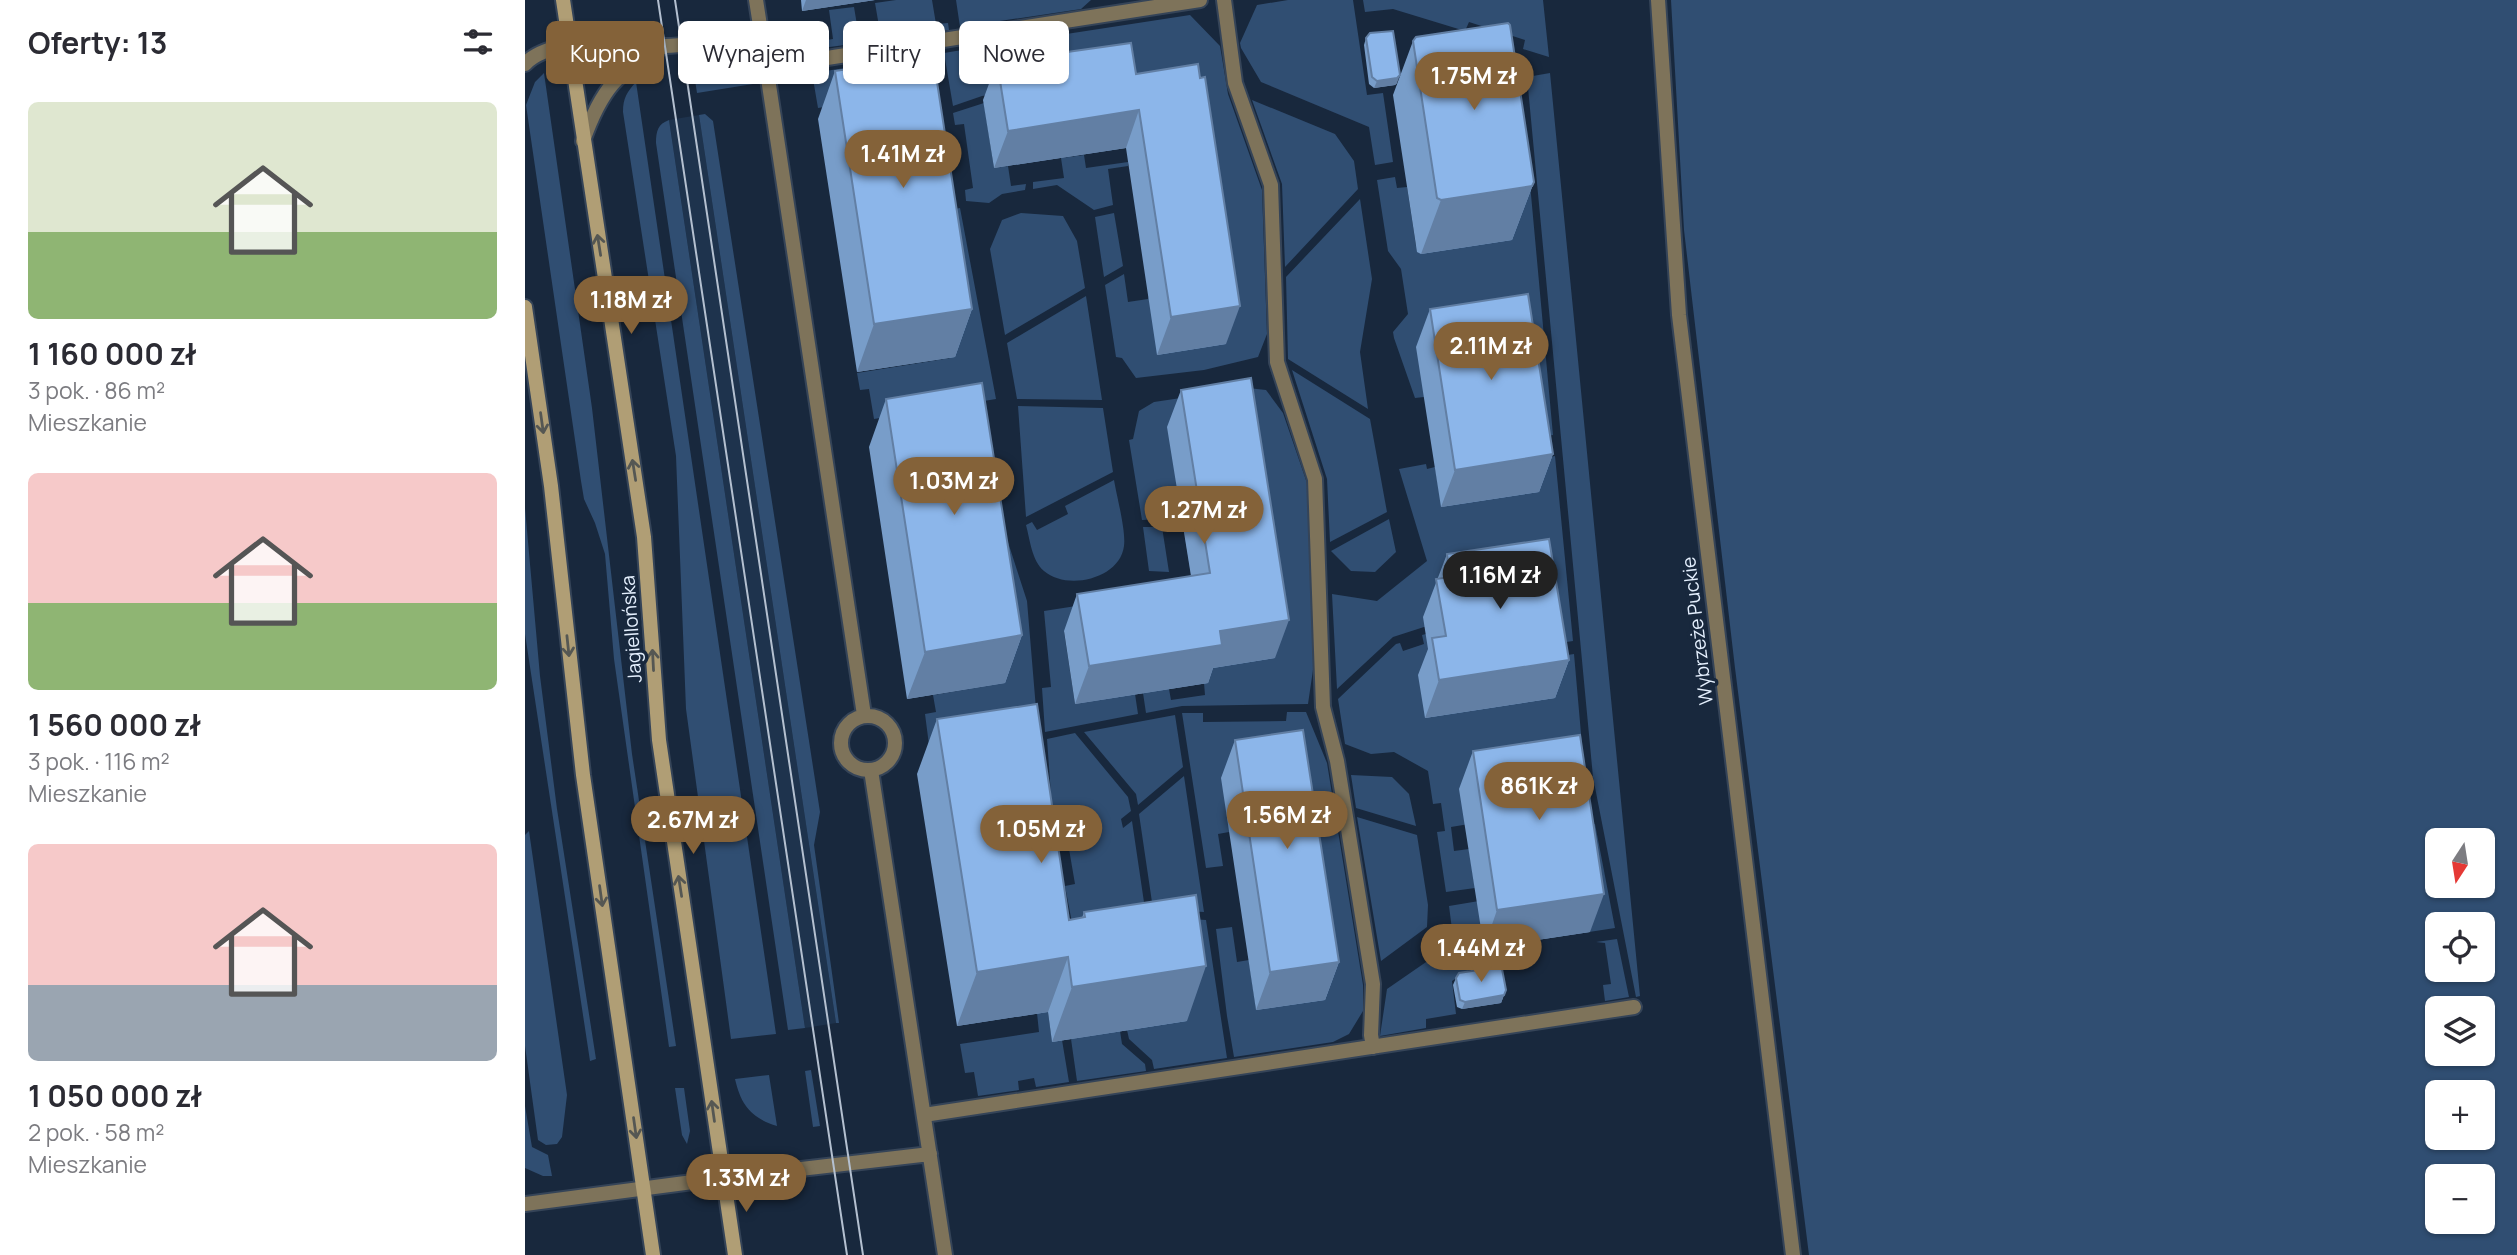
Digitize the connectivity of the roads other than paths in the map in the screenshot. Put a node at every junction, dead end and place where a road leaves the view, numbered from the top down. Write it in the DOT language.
graph roads {
  1 [pos="563,0"];
  2 [pos="756,0"];
  3 [pos="1200,0"];
  4 [pos="1224,0"];
  5 [pos="1658,0"];
  6 [pos="1111,7"];
  7 [pos="566,21"];
  8 [pos="759,21"];
  9 [pos="678,44"];
  10 [pos="665,46"];
  11 [pos="546,50"];
  12 [pos="829,58"];
  13 [pos="525,64"];
  14 [pos="575,84"];
  15 [pos="767,84"];
  16 [pos="583,141"];
  17 [pos="525,307"];
  18 [pos="864,715"];
  19 [pos="871,770"];
  20 [pos="1635,1007"];
  21 [pos="1373,1047"];
  22 [pos="924,1115"];
  23 [pos="930,1154"];
  24 [pos="723,1178"];
  25 [pos="643,1188"];
  26 [pos="525,1204"];
  27 [pos="653,1255"];
  28 [pos="735,1255"];
  29 [pos="946,1255"];
  30 [pos="1793,1255"];
  1 -- 7 [label="main road, Jagiellońska"];
  2 -- 8 [label="street"];
  3 -- 6 [label="street"];
  4 -- 21 [label="street"];
  5 -- 30 [label="street, Wybrzeże Puckie"];
  6 -- 12 [label="street"];
  9 -- 10 [label="street"];
  10 -- 16 [label="street"];
  11 -- 13 [label="street"];
  14 -- 16 [label="main road, Jagiellońska"];
  15 -- 18 [label="street"];
  24 -- 16 [label="main road, Jagiellońska, one-way"];
  17 -- 25 [label="main road, one-way"];
  18 -- 19 [label="street"];
  18 -- 19 [label="street"];
  19 -- 22 [label="street"];
  20 -- 21 [label="street"];
  21 -- 22 [label="street"];
  22 -- 23 [label="street"];
  23 -- 24 [label="street"];
  23 -- 29 [label="street"];
  24 -- 25 [label="street"];
  24 -- 28 [label="main road, Jagiellońska"];
  25 -- 26 [label="street"];
  25 -- 27 [label="main road"];
}
